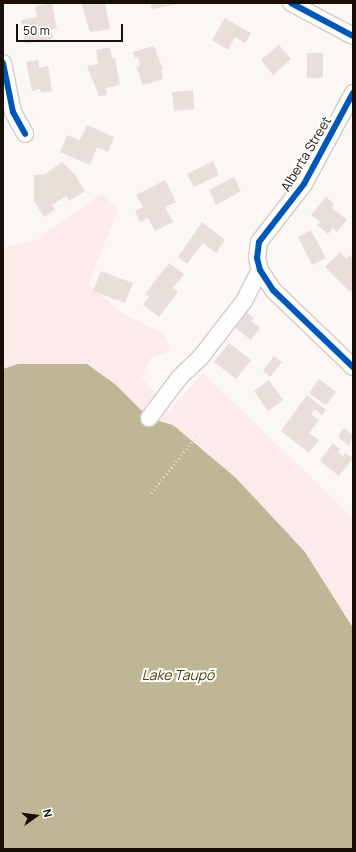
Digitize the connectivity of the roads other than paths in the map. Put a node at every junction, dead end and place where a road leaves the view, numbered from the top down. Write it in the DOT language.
graph roads {
  1 [pos="291,3"];
  2 [pos="353,36"];
  3 [pos="3,63"];
  4 [pos="353,93"];
  5 [pos="25,134"];
  6 [pos="260,270"];
  7 [pos="353,367"];
  8 [pos="149,418"];
  1 -- 2 [label="street"];
  3 -- 5 [label="street"];
  4 -- 6 [label="street, Alberta Street"];
  6 -- 7 [label="street"];
  6 -- 8 [label="street"];
}
